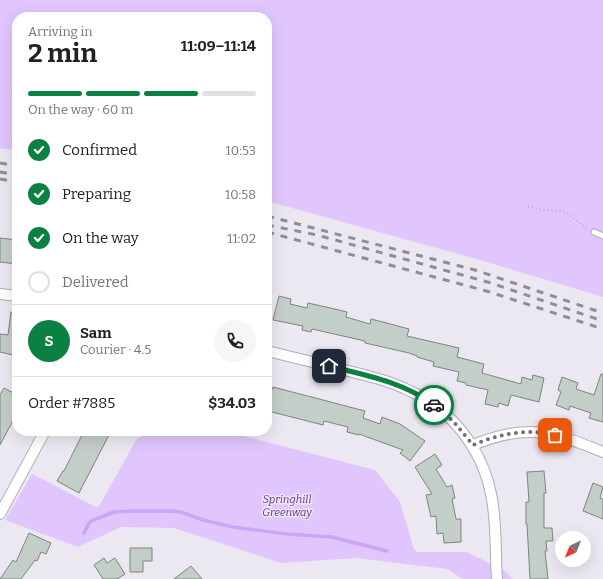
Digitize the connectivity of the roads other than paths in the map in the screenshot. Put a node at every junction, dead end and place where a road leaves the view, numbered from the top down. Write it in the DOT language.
graph roads {
  1 [pos="594,232"];
  2 [pos="603,236"];
  3 [pos="0,294"];
  4 [pos="12,295"];
  5 [pos="272,352"];
  6 [pos="43,436"];
  7 [pos="473,445"];
  8 [pos="603,452"];
  9 [pos="0,514"];
  10 [pos="497,579"];
  1 -- 2 [label="lane"];
  3 -- 4 [label="street"];
  5 -- 7 [label="street"];
  6 -- 9 [label="street"];
  7 -- 8 [label="street"];
  7 -- 10 [label="street"];
}
